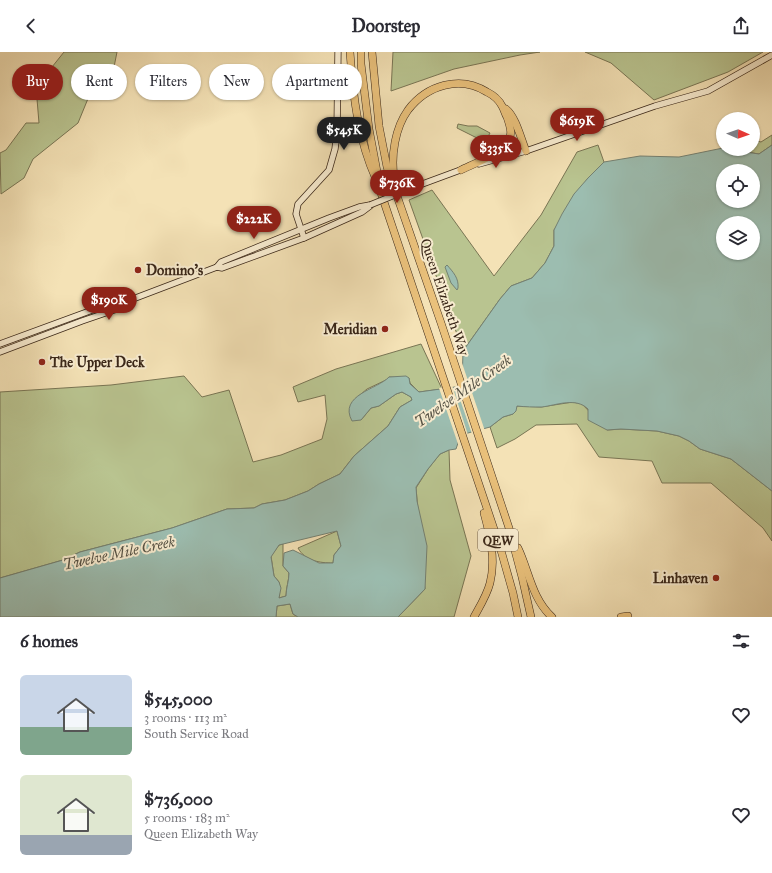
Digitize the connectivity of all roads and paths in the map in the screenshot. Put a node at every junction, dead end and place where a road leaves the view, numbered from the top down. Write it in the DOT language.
graph roads {
  1 [pos="338,52"];
  2 [pos="350,52"];
  3 [pos="361,52"];
  4 [pos="373,52"];
  5 [pos="772,55"];
  6 [pos="502,106"];
  7 [pos="526,151"];
  8 [pos="461,170"];
  9 [pos="381,193"];
  10 [pos="397,199"];
  11 [pos="370,205"];
  12 [pos="302,230"];
  13 [pos="304,238"];
  14 [pos="217,267"];
  15 [pos="125,302"];
  16 [pos="0,344"];
  17 [pos="0,352"];
  18 [pos="472,464"];
  19 [pos="509,528"];
  20 [pos="629,616"];
  21 [pos="474,617"];
  22 [pos="518,617"];
  23 [pos="531,617"];
  24 [pos="552,617"];
  25 [pos="621,617"];
  1 -- 12 [label="main road"];
  2 -- 9 [label="highway"];
  3 -- 9 [label="highway, Queen Elizabeth Way / QEW"];
  4 -- 10 [label="highway, Queen Elizabeth Way / QEW"];
  5 -- 7 [label="main road"];
  6 -- 7 [label="highway"];
  6 -- 8 [label="highway"];
  6 -- 10 [label="highway"];
  7 -- 8 [label="main road"];
  8 -- 11 [label="main road, bridge"];
  9 -- 18 [label="highway, Queen Elizabeth Way / QEW"];
  10 -- 19 [label="highway, Queen Elizabeth Way / QEW"];
  11 -- 12 [label="main road"];
  11 -- 13 [label="main road"];
  12 -- 13 [label="main road"];
  12 -- 14 [label="main road"];
  13 -- 14 [label="main road"];
  14 -- 15 [label="main road"];
  15 -- 16 [label="main road"];
  15 -- 17 [label="main road"];
  18 -- 21 [label="highway"];
  18 -- 22 [label="highway, Queen Elizabeth Way / QEW"];
  19 -- 23 [label="highway, Queen Elizabeth Way / QEW"];
  19 -- 24 [label="highway"];
  20 -- 25 [label="highway"];
}
